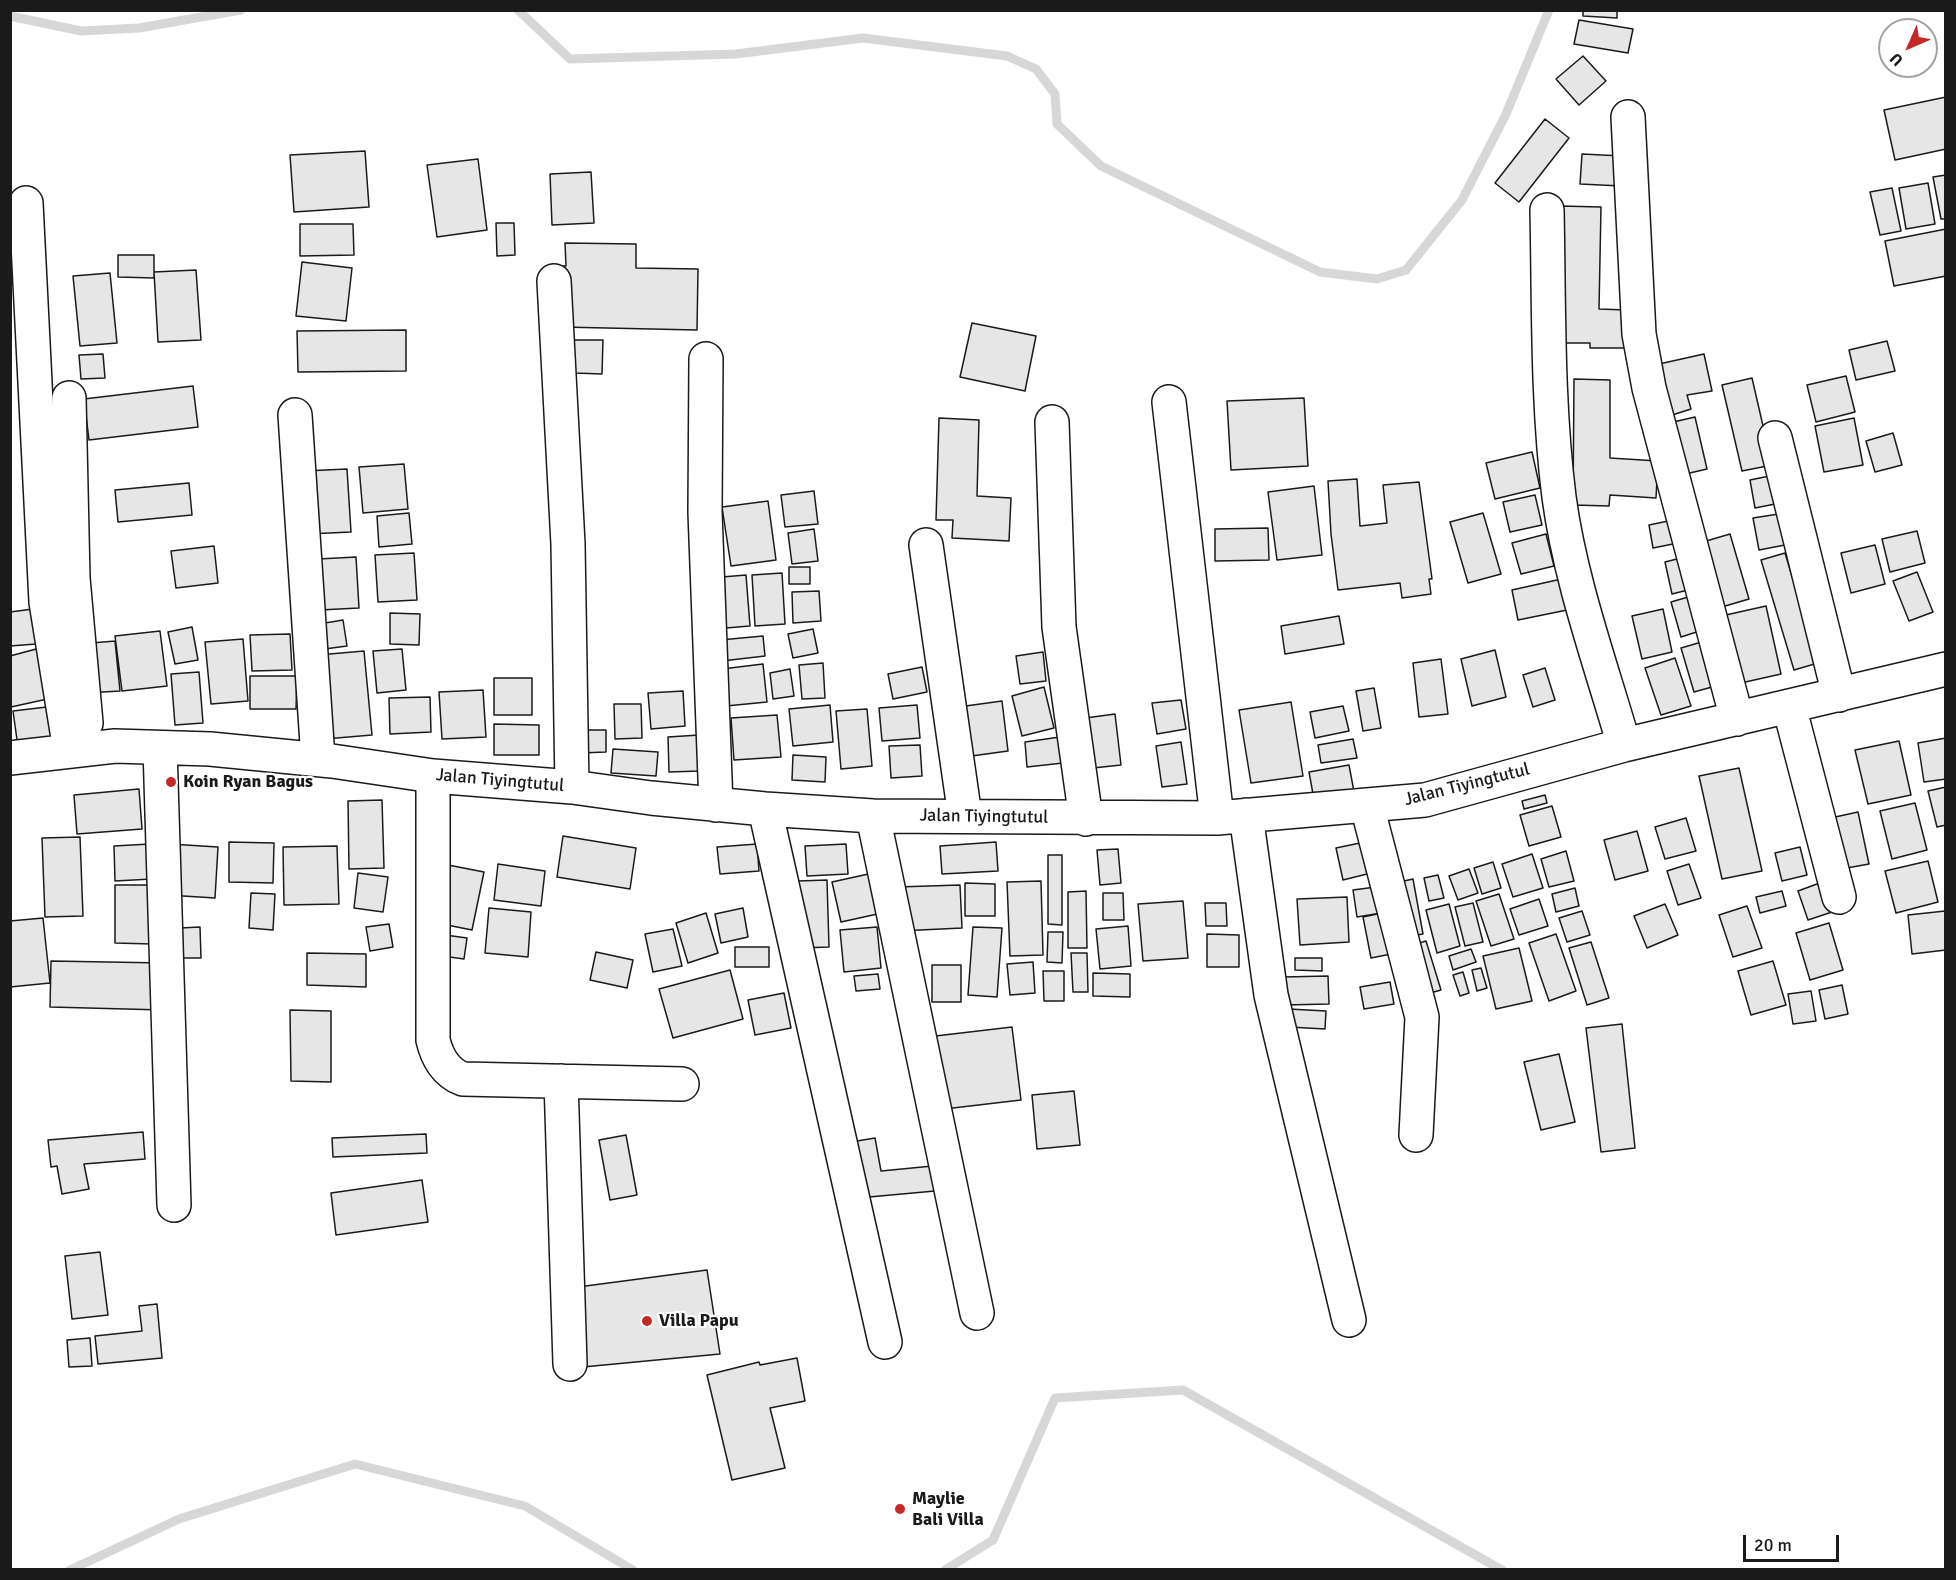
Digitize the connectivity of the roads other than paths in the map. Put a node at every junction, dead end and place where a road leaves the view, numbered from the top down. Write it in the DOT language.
graph roads {
  1 [pos="1628,117"];
  2 [pos="26,203"];
  3 [pos="1547,210"];
  4 [pos="554,281"];
  5 [pos="706,359"];
  6 [pos="69,398"];
  7 [pos="1169,402"];
  8 [pos="295,415"];
  9 [pos="1052,422"];
  10 [pos="1775,438"];
  11 [pos="926,545"];
  12 [pos="1946,669"];
  13 [pos="1839,695"];
  14 [pos="1789,706"];
  15 [pos="1737,719"];
  16 [pos="1624,745"];
  17 [pos="160,747"];
  18 [pos="79,749"];
  19 [pos="10,758"];
  20 [pos="318,759"];
  21 [pos="433,776"];
  22 [pos="572,787"];
  23 [pos="716,805"];
  24 [pos="1367,806"];
  25 [pos="765,809"];
  26 [pos="873,816"];
  27 [pos="965,816"];
  28 [pos="1232,817"];
  29 [pos="1086,819"];
  30 [pos="1839,897"];
  31 [pos="561,1081"];
  32 [pos="682,1084"];
  33 [pos="1416,1135"];
  34 [pos="174,1205"];
  35 [pos="977,1313"];
  36 [pos="1349,1320"];
  37 [pos="885,1342"];
  38 [pos="570,1364"];
  1 -- 15 [label="street"];
  2 -- 18 [label="street"];
  3 -- 16 [label="street"];
  4 -- 22 [label="street"];
  5 -- 23 [label="street"];
  6 -- 18 [label="street"];
  7 -- 28 [label="street"];
  8 -- 20 [label="street"];
  9 -- 29 [label="street"];
  10 -- 13 [label="street"];
  11 -- 27 [label="street"];
  12 -- 13 [label="street, Jalan Tiyingtutul"];
  13 -- 14 [label="street, Jalan Tiyingtutul"];
  14 -- 15 [label="street, Jalan Tiyingtutul"];
  14 -- 30 [label="street"];
  15 -- 16 [label="street, Jalan Tiyingtutul"];
  16 -- 24 [label="street, Jalan Tiyingtutul"];
  17 -- 18 [label="street, Jalan Tiyingtutul"];
  17 -- 20 [label="street, Jalan Tiyingtutul"];
  17 -- 34 [label="street"];
  18 -- 19 [label="street, Jalan Tiyingtutul"];
  20 -- 21 [label="street, Jalan Tiyingtutul"];
  21 -- 22 [label="street, Jalan Tiyingtutul"];
  21 -- 31 [label="street"];
  22 -- 23 [label="street, Jalan Tiyingtutul"];
  23 -- 25 [label="street, Jalan Tiyingtutul"];
  24 -- 28 [label="street, Jalan Tiyingtutul"];
  24 -- 33 [label="street"];
  25 -- 26 [label="street, Jalan Tiyingtutul"];
  25 -- 37 [label="street"];
  26 -- 27 [label="street, Jalan Tiyingtutul"];
  26 -- 35 [label="street"];
  27 -- 29 [label="street, Jalan Tiyingtutul"];
  28 -- 29 [label="street, Jalan Tiyingtutul"];
  28 -- 36 [label="street"];
  31 -- 32 [label="street"];
  31 -- 38 [label="street"];
}
